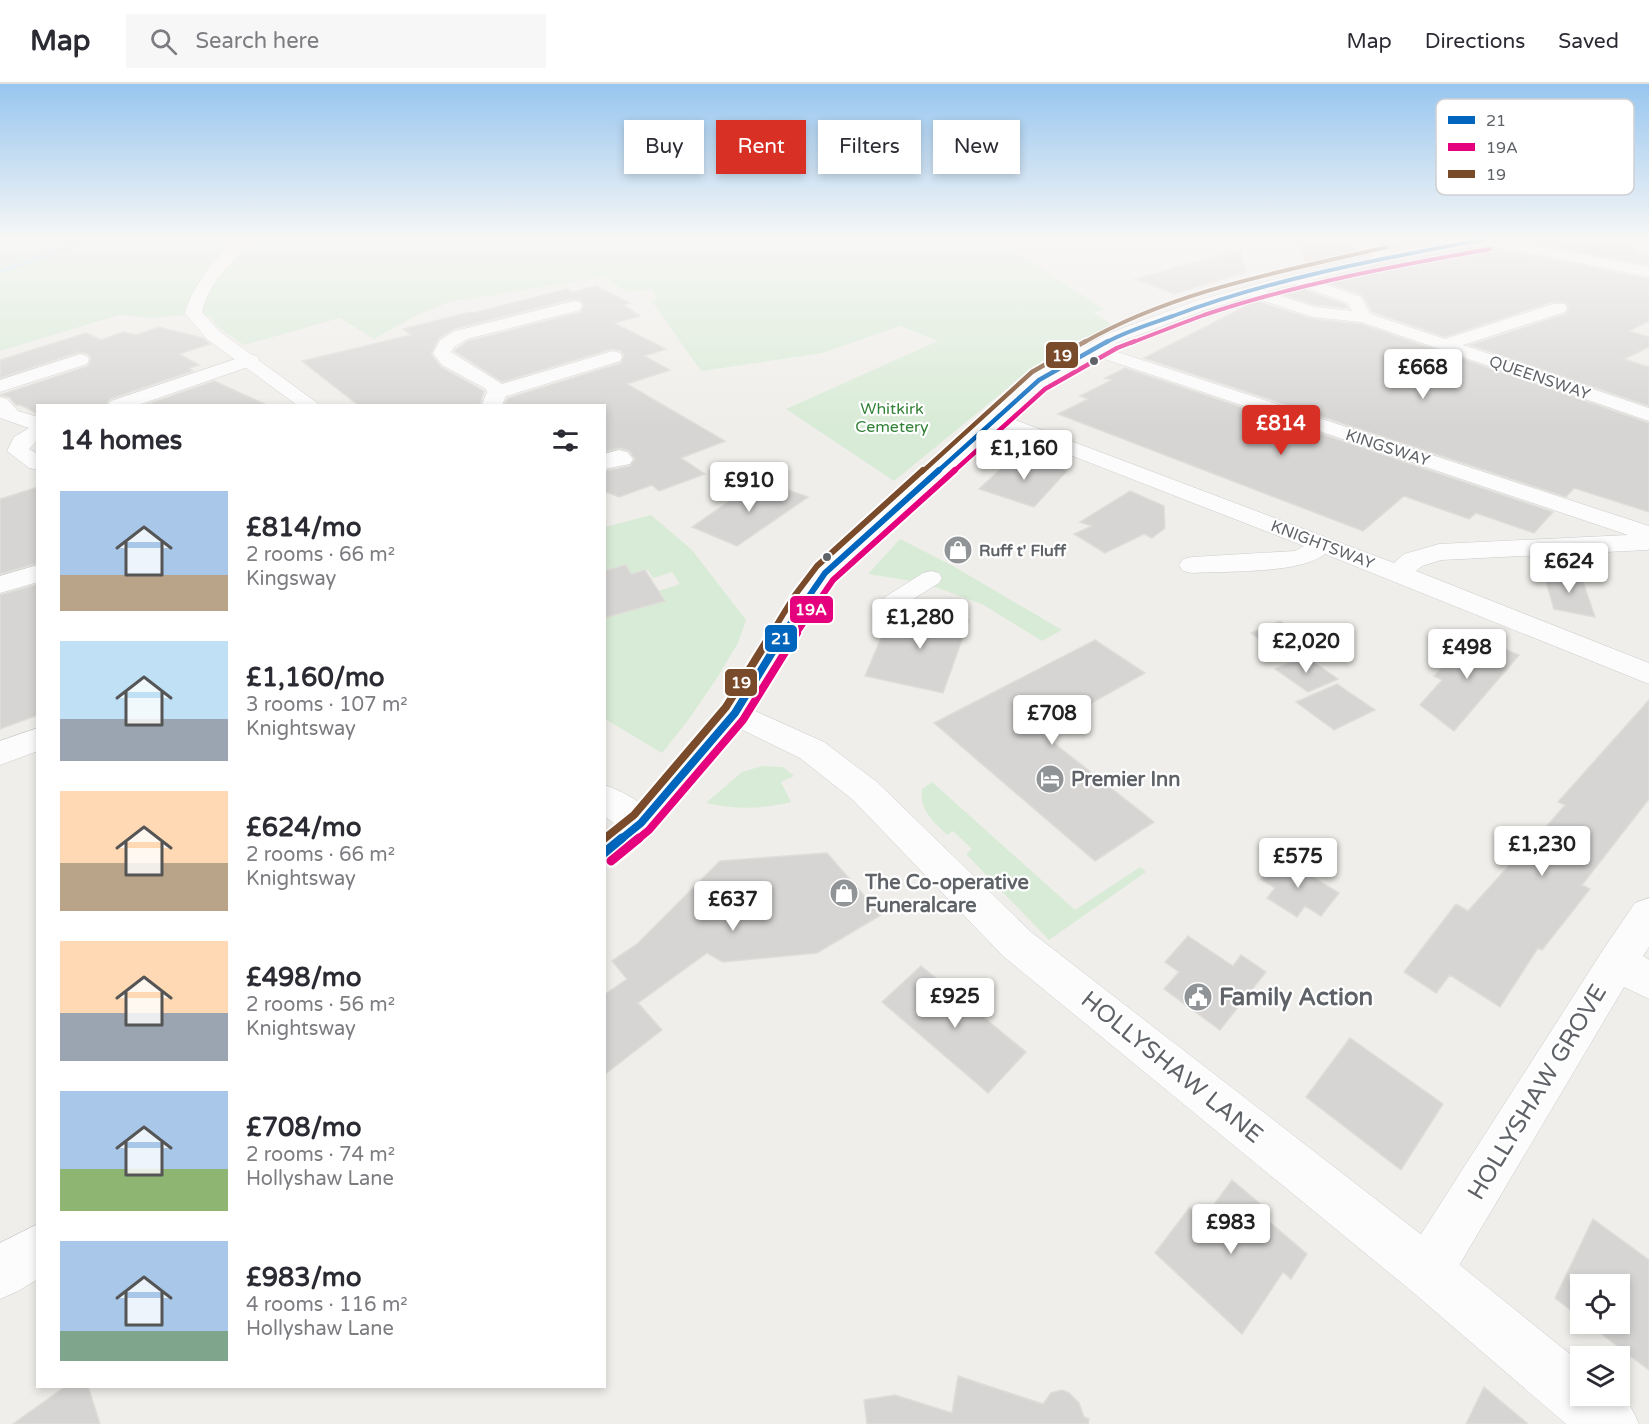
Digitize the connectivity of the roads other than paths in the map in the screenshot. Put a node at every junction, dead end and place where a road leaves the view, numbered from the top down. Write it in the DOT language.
graph roads {
  1 [pos="198,302"];
  2 [pos="1217,302"];
  3 [pos="1281,302"];
  4 [pos="1356,302"];
  5 [pos="574,306"];
  6 [pos="1559,308"];
  7 [pos="1363,317"];
  8 [pos="1446,345"];
  9 [pos="1093,349"];
  10 [pos="613,357"];
  11 [pos="84,359"];
  12 [pos="250,360"];
  13 [pos="585,366"];
  14 [pos="603,375"];
  15 [pos="0,386"];
  16 [pos="495,398"];
  17 [pos="0,403"];
  18 [pos="121,404"];
  19 [pos="309,404"];
  20 [pos="1649,415"];
  21 [pos="995,418"];
  22 [pos="36,423"];
  23 [pos="36,433"];
  24 [pos="36,462"];
  25 [pos="1649,534"];
  26 [pos="1649,542"];
  27 [pos="1323,544"];
  28 [pos="1192,565"];
  29 [pos="1397,573"];
  30 [pos="36,574"];
  31 [pos="931,578"];
  32 [pos="0,585"];
  33 [pos="891,615"];
  34 [pos="1649,674"];
  35 [pos="735,713"];
  36 [pos="36,740"];
  37 [pos="0,753"];
  38 [pos="606,799"];
  39 [pos="641,823"];
  40 [pos="606,851"];
  41 [pos="1649,914"];
  42 [pos="1633,971"];
  43 [pos="36,1251"];
  44 [pos="1428,1271"];
  45 [pos="0,1273"];
  46 [pos="1610,1424"];
  1 -- 12 [label="street"];
  2 -- 9 [label="street"];
  3 -- 7 [label="street, QUEENSWAY"];
  4 -- 7 [label="street, QUEENSWAY"];
  5 -- 16 [label="street"];
  6 -- 8 [label="street"];
  7 -- 8 [label="street, QUEENSWAY"];
  8 -- 20 [label="street, QUEENSWAY"];
  9 -- 21 [label="street"];
  9 -- 25 [label="street, KINGSWAY"];
  10 -- 13 [label="street"];
  11 -- 15 [label="street"];
  12 -- 18 [label="street"];
  12 -- 19 [label="street"];
  13 -- 14 [label="street"];
  13 -- 16 [label="street"];
  17 -- 22 [label="street"];
  21 -- 27 [label="street, KNIGHTSWAY"];
  21 -- 35 [label="street"];
  23 -- 24 [label="street"];
  26 -- 29 [label="street"];
  27 -- 28 [label="street"];
  27 -- 29 [label="street, KNIGHTSWAY"];
  29 -- 34 [label="street, KNIGHTSWAY"];
  30 -- 32 [label="street"];
  31 -- 33 [label="street"];
  35 -- 39 [label="street"];
  35 -- 44 [label="street, HOLLYSHAW LANE"];
  36 -- 37 [label="street"];
  38 -- 39 [label="street"];
  39 -- 40 [label="street"];
  41 -- 42 [label="street, HOLLYSHAW GROVE"];
  42 -- 44 [label="street, HOLLYSHAW GROVE"];
  43 -- 45 [label="street"];
  44 -- 46 [label="street, HOLLYSHAW LANE"];
}
